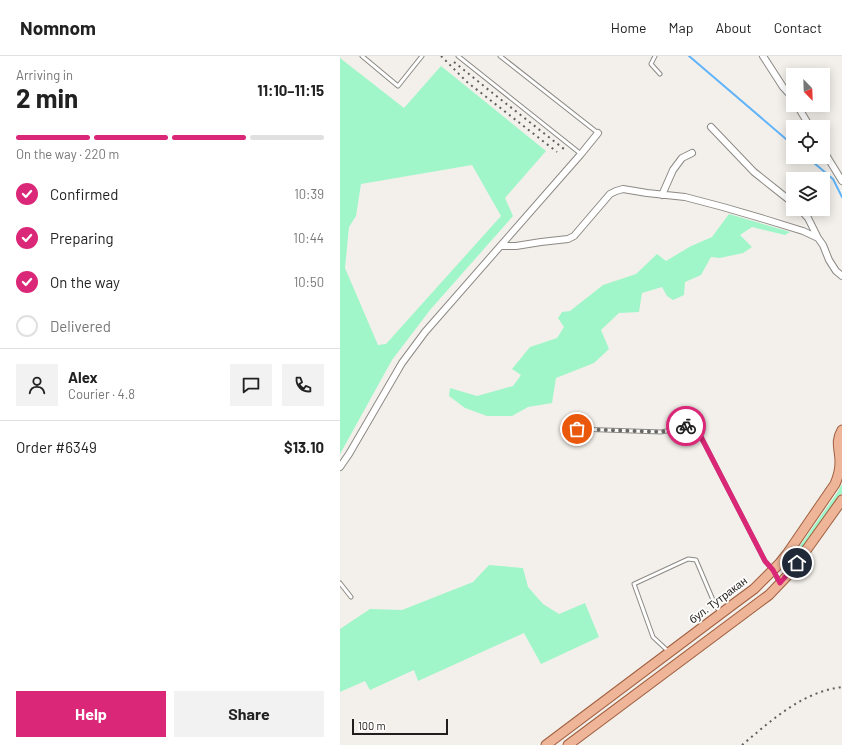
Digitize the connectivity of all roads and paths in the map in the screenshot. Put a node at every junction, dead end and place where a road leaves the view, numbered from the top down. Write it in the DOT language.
graph roads {
  1 [pos="362,56"];
  2 [pos="422,56"];
  3 [pos="458,56"];
  4 [pos="500,56"];
  5 [pos="655,56"];
  6 [pos="763,56"];
  7 [pos="660,74"];
  8 [pos="786,90"];
  9 [pos="711,127"];
  10 [pos="598,133"];
  11 [pos="692,153"];
  12 [pos="581,154"];
  13 [pos="830,161"];
  14 [pos="842,181"];
  15 [pos="662,195"];
  16 [pos="786,198"];
  17 [pos="806,216"];
  18 [pos="818,238"];
  19 [pos="501,246"];
  20 [pos="842,276"];
  21 [pos="577,429"];
  22 [pos="842,430"];
  23 [pos="840,450"];
  24 [pos="340,467"];
  25 [pos="842,500"];
  26 [pos="773,570"];
  27 [pos="340,583"];
  28 [pos="780,583"];
  29 [pos="351,597"];
  30 [pos="722,613"];
  31 [pos="669,653"];
  32 [pos="546,745"];
  33 [pos="568,745"];
  1 -- 2 [label="lane"];
  3 -- 12 [label="lane"];
  4 -- 10 [label="lane"];
  5 -- 7 [label="lane"];
  6 -- 8 [label="street"];
  9 -- 16 [label="street"];
  10 -- 12 [label="street"];
  11 -- 15 [label="street"];
  12 -- 19 [label="street"];
  13 -- 14 [label="street"];
  15 -- 18 [label="street"];
  15 -- 19 [label="street"];
  17 -- 18 [label="street"];
  18 -- 20 [label="street"];
  19 -- 24 [label="street"];
  21 -- 26 [label="lane"];
  22 -- 23 [label="main road, бул. Тутракан"];
  23 -- 26 [label="main road, бул. Тутракан"];
  25 -- 28 [label="main road"];
  26 -- 28 [label="lane"];
  26 -- 30 [label="main road, бул. Тутракан"];
  27 -- 29 [label="lane"];
  28 -- 33 [label="main road"];
  30 -- 31 [label="main road, бул. Тутракан"];
  30 -- 31 [label="lane"];
  31 -- 32 [label="main road, бул. Тутракан"];
}
